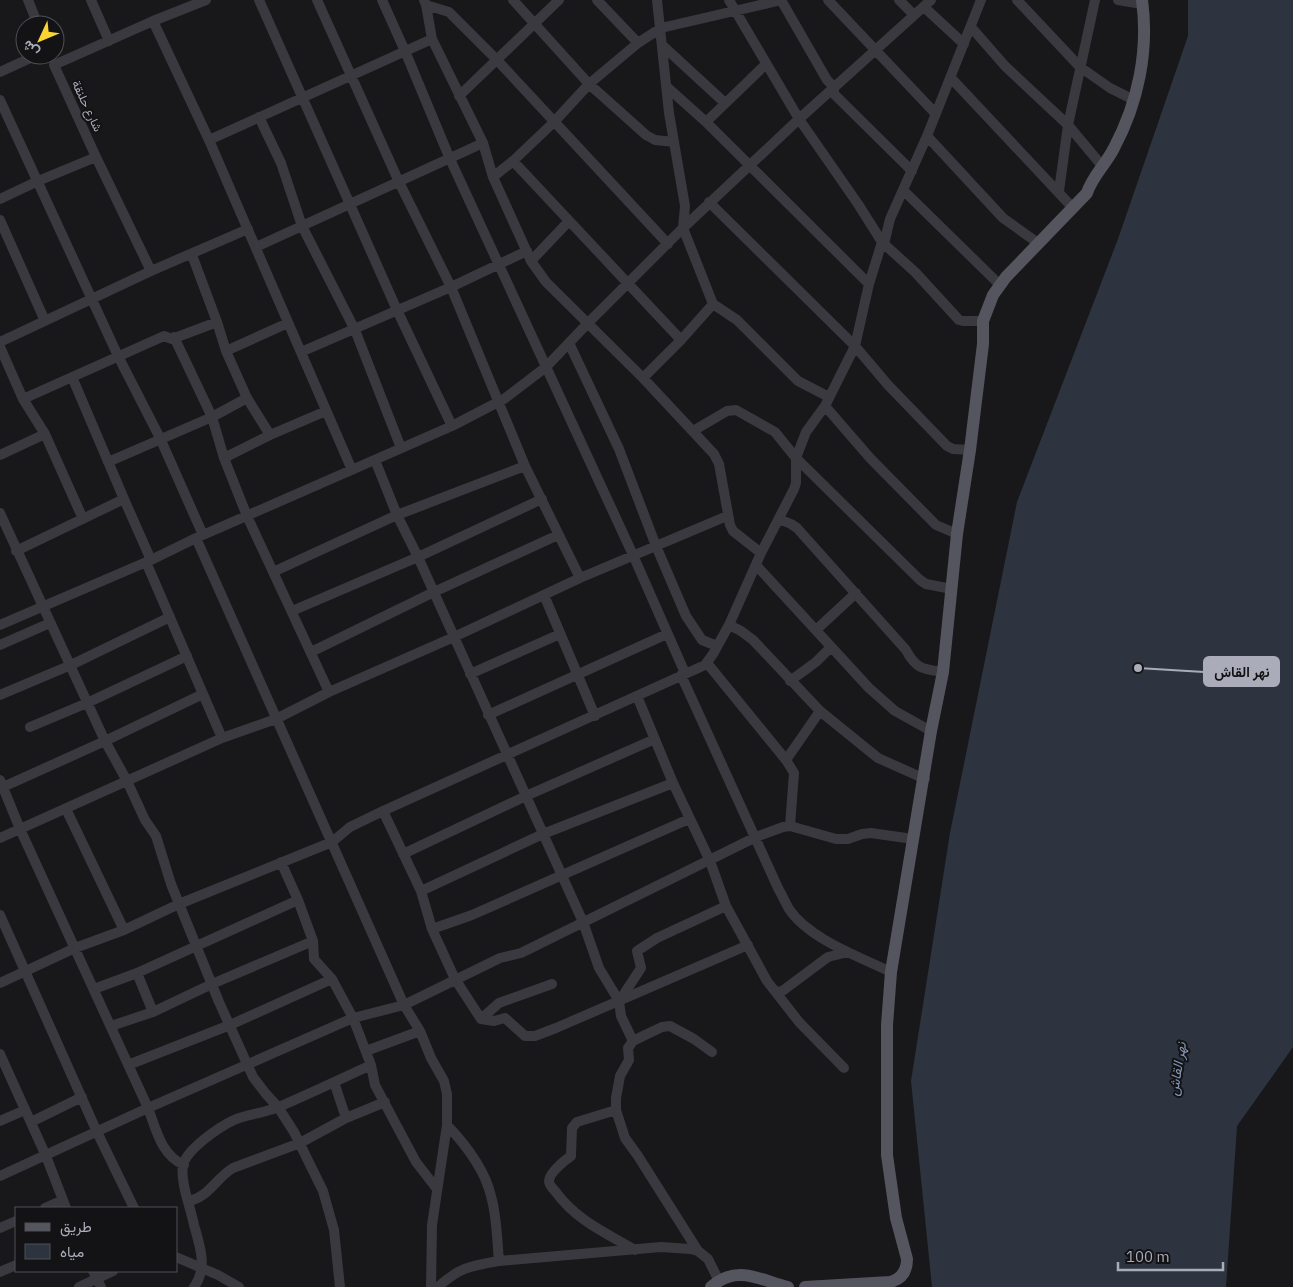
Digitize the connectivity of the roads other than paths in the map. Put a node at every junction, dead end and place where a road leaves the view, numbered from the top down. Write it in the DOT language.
graph roads {
  1 [pos="28,0"];
  2 [pos="91,0"];
  3 [pos="204,0"];
  4 [pos="259,0"];
  5 [pos="317,0"];
  6 [pos="382,0"];
  7 [pos="512,0"];
  8 [pos="559,0"];
  9 [pos="597,0"];
  10 [pos="657,0"];
  11 [pos="729,0"];
  12 [pos="782,0"];
  13 [pos="828,0"];
  14 [pos="899,0"];
  15 [pos="1017,0"];
  16 [pos="1095,0"];
  17 [pos="1118,0"];
  18 [pos="425,2"];
  19 [pos="1142,2"];
  20 [pos="927,3"];
  21 [pos="977,3"];
  22 [pos="736,11"];
  23 [pos="34,15"];
  24 [pos="914,15"];
  25 [pos="153,22"];
  26 [pos="534,23"];
  27 [pos="971,27"];
  28 [pos="661,28"];
  29 [pos="432,39"];
  30 [pos="109,41"];
  31 [pos="638,43"];
  32 [pos="964,44"];
  33 [pos="662,45"];
  34 [pos="876,50"];
  35 [pos="405,51"];
  36 [pos="65,60"];
  37 [pos="497,60"];
  38 [pos="766,64"];
  39 [pos="15,65"];
  40 [pos="54,65"];
  41 [pos="1080,67"];
  42 [pos="0,72"];
  43 [pos="351,76"];
  44 [pos="950,78"];
  45 [pos="589,84"];
  46 [pos="667,86"];
  47 [pos="834,87"];
  48 [pos="303,96"];
  49 [pos="459,96"];
  50 [pos="0,100"];
  51 [pos="1134,100"];
  52 [pos="724,103"];
  53 [pos="935,113"];
  54 [pos="259,117"];
  55 [pos="798,119"];
  56 [pos="554,122"];
  57 [pos="706,122"];
  58 [pos="1068,125"];
  59 [pos="927,136"];
  60 [pos="209,140"];
  61 [pos="674,142"];
  62 [pos="483,143"];
  63 [pos="96,157"];
  64 [pos="450,159"];
  65 [pos="513,161"];
  66 [pos="750,165"];
  67 [pos="1103,166"];
  68 [pos="912,171"];
  69 [pos="493,177"];
  70 [pos="38,181"];
  71 [pos="399,182"];
  72 [pos="904,191"];
  73 [pos="1059,192"];
  74 [pos="0,199"];
  75 [pos="710,202"];
  76 [pos="350,204"];
  77 [pos="1073,208"];
  78 [pos="0,220"];
  79 [pos="569,220"];
  80 [pos="302,226"];
  81 [pos="683,228"];
  82 [pos="248,229"];
  83 [pos="883,243"];
  84 [pos="668,244"];
  85 [pos="1038,244"];
  86 [pos="256,247"];
  87 [pos="192,255"];
  88 [pos="529,256"];
  89 [pos="500,265"];
  90 [pos="151,272"];
  91 [pos="628,283"];
  92 [pos="869,284"];
  93 [pos="1000,285"];
  94 [pos="451,288"];
  95 [pos="92,299"];
  96 [pos="713,304"];
  97 [pos="397,310"];
  98 [pos="45,321"];
  99 [pos="983,321"];
  100 [pos="217,322"];
  101 [pos="288,323"];
  102 [pos="586,324"];
  103 [pos="355,330"];
  104 [pos="174,338"];
  105 [pos="681,340"];
  106 [pos="0,342"];
  107 [pos="569,343"];
  108 [pos="855,346"];
  109 [pos="0,347"];
  110 [pos="226,351"];
  111 [pos="301,352"];
  112 [pos="118,356"];
  113 [pos="546,367"];
  114 [pos="72,377"];
  115 [pos="643,378"];
  116 [pos="247,398"];
  117 [pos="23,399"];
  118 [pos="499,402"];
  119 [pos="827,402"];
  120 [pos="326,411"];
  121 [pos="212,417"];
  122 [pos="452,426"];
  123 [pos="693,431"];
  124 [pos="45,434"];
  125 [pos="270,435"];
  126 [pos="160,438"];
  127 [pos="401,448"];
  128 [pos="970,450"];
  129 [pos="0,455"];
  130 [pos="224,458"];
  131 [pos="796,458"];
  132 [pos="375,460"];
  133 [pos="108,462"];
  134 [pos="525,466"];
  135 [pos="352,470"];
  136 [pos="124,499"];
  137 [pos="542,499"];
  138 [pos="0,513"];
  139 [pos="397,515"];
  140 [pos="247,516"];
  141 [pos="727,516"];
  142 [pos="83,519"];
  143 [pos="779,519"];
  144 [pos="957,534"];
  145 [pos="558,535"];
  146 [pos="199,537"];
  147 [pos="656,546"];
  148 [pos="16,551"];
  149 [pos="761,553"];
  150 [pos="633,555"];
  151 [pos="418,557"];
  152 [pos="149,561"];
  153 [pos="756,565"];
  154 [pos="273,572"];
  155 [pos="580,578"];
  156 [pos="952,589"];
  157 [pos="434,592"];
  158 [pos="856,593"];
  159 [pos="544,595"];
  160 [pos="42,606"];
  161 [pos="292,611"];
  162 [pos="170,617"];
  163 [pos="50,623"];
  164 [pos="729,624"];
  165 [pos="0,625"];
  166 [pos="816,630"];
  167 [pos="560,634"];
  168 [pos="667,634"];
  169 [pos="454,638"];
  170 [pos="0,645"];
  171 [pos="717,646"];
  172 [pos="831,647"];
  173 [pos="310,652"];
  174 [pos="187,656"];
  175 [pos="707,664"];
  176 [pos="71,665"];
  177 [pos="943,672"];
  178 [pos="470,674"];
  179 [pos="578,674"];
  180 [pos="683,674"];
  181 [pos="790,681"];
  182 [pos="329,692"];
  183 [pos="203,694"];
  184 [pos="0,695"];
  185 [pos="637,696"];
  186 [pos="87,703"];
  187 [pos="820,711"];
  188 [pos="488,715"];
  189 [pos="595,716"];
  190 [pos="276,719"];
  191 [pos="30,727"];
  192 [pos="931,732"];
  193 [pos="222,738"];
  194 [pos="654,739"];
  195 [pos="105,741"];
  196 [pos="506,754"];
  197 [pos="786,760"];
  198 [pos="924,779"];
  199 [pos="127,781"];
  200 [pos="673,782"];
  201 [pos="2,783"];
  202 [pos="526,796"];
  203 [pos="66,809"];
  204 [pos="383,811"];
  205 [pos="689,819"];
  206 [pos="790,826"];
  207 [pos="20,829"];
  208 [pos="543,834"];
  209 [pos="756,837"];
  210 [pos="0,838"];
  211 [pos="913,839"];
  212 [pos="332,842"];
  213 [pos="403,854"];
  214 [pos="710,861"];
  215 [pos="281,862"];
  216 [pos="561,875"];
  217 [pos="422,891"];
  218 [pos="298,900"];
  219 [pos="179,904"];
  220 [pos="726,906"];
  221 [pos="0,915"];
  222 [pos="583,922"];
  223 [pos="432,929"];
  224 [pos="124,930"];
  225 [pos="313,941"];
  226 [pos="748,945"];
  227 [pos="197,947"];
  228 [pos="75,948"];
  229 [pos="849,952"];
  230 [pos="26,972"];
  231 [pos="891,972"];
  232 [pos="138,973"];
  233 [pos="332,979"];
  234 [pos="454,979"];
  235 [pos="0,983"];
  236 [pos="212,984"];
  237 [pos="552,984"];
  238 [pos="94,989"];
  239 [pos="776,991"];
  240 [pos="619,1001"];
  241 [pos="404,1005"];
  242 [pos="153,1012"];
  243 [pos="353,1018"];
  244 [pos="481,1018"];
  245 [pos="230,1024"];
  246 [pos="111,1026"];
  247 [pos="420,1031"];
  248 [pos="633,1041"];
  249 [pos="366,1051"];
  250 [pos="712,1052"];
  251 [pos="0,1054"];
  252 [pos="128,1065"];
  253 [pos="248,1065"];
  254 [pos="371,1065"];
  255 [pos="844,1068"];
  256 [pos="5,1076"];
  257 [pos="334,1082"];
  258 [pos="82,1097"];
  259 [pos="385,1102"];
  260 [pos="278,1107"];
  261 [pos="148,1108"];
  262 [pos="25,1110"];
  263 [pos="616,1110"];
  264 [pos="346,1118"];
  265 [pos="0,1121"];
  266 [pos="31,1122"];
  267 [pos="447,1125"];
  268 [pos="97,1132"];
  269 [pos="300,1142"];
  270 [pos="46,1156"];
  271 [pos="184,1164"];
  272 [pos="0,1176"];
  273 [pos="437,1189"];
  274 [pos="189,1201"];
  275 [pos="64,1204"];
  276 [pos="50,1207"];
  277 [pos="134,1207"];
  278 [pos="15,1221"];
  279 [pos="0,1227"];
  280 [pos="635,1250"];
  281 [pos="698,1251"];
  282 [pos="178,1258"];
  283 [pos="499,1261"];
  284 [pos="15,1265"];
  285 [pos="202,1268"];
  286 [pos="0,1272"];
  287 [pos="111,1272"];
  288 [pos="97,1279"];
  289 [pos="715,1284"];
  290 [pos="79,1287"];
  291 [pos="194,1287"];
  292 [pos="239,1287"];
  293 [pos="340,1287"];
  294 [pos="431,1287"];
  295 [pos="438,1287"];
  296 [pos="788,1287"];
  297 [pos="805,1287"];
  1 -- 23 [label="street"];
  2 -- 30 [label="street"];
  3 -- 25 [label="street"];
  4 -- 48 [label="street"];
  5 -- 43 [label="street"];
  6 -- 35 [label="street"];
  7 -- 26 [label="street"];
  8 -- 26 [label="street"];
  9 -- 31 [label="street"];
  10 -- 28 [label="street"];
  11 -- 22 [label="street"];
  12 -- 22 [label="street"];
  12 -- 47 [label="street"];
  13 -- 34 [label="street"];
  14 -- 24 [label="street"];
  15 -- 41 [label="street"];
  16 -- 41 [label="street"];
  17 -- 19 [label="street"];
  18 -- 29 [label="street"];
  18 -- 37 [label="street"];
  19 -- 51 [label="main road"];
  20 -- 24 [label="street"];
  20 -- 32 [label="street"];
  21 -- 27 [label="street"];
  22 -- 28 [label="street"];
  22 -- 38 [label="street"];
  24 -- 34 [label="street"];
  25 -- 30 [label="street"];
  25 -- 60 [label="street"];
  26 -- 37 [label="street"];
  26 -- 45 [label="street"];
  27 -- 32 [label="street"];
  27 -- 58 [label="street"];
  28 -- 31 [label="street"];
  28 -- 33 [label="street"];
  29 -- 35 [label="street"];
  29 -- 49 [label="street"];
  30 -- 36 [label="street"];
  31 -- 45 [label="street"];
  32 -- 44 [label="street"];
  33 -- 46 [label="street"];
  33 -- 52 [label="street"];
  34 -- 47 [label="street"];
  34 -- 53 [label="street"];
  35 -- 43 [label="street"];
  35 -- 64 [label="street"];
  37 -- 49 [label="street"];
  37 -- 56 [label="street"];
  38 -- 52 [label="street"];
  38 -- 55 [label="street"];
  39 -- 42 [label="street"];
  40 -- 63 [label="street, شارع حلنقة"];
  41 -- 51 [label="street"];
  41 -- 58 [label="street"];
  43 -- 48 [label="street"];
  43 -- 71 [label="street"];
  44 -- 53 [label="street"];
  44 -- 73 [label="street"];
  45 -- 56 [label="street"];
  45 -- 61 [label="street"];
  46 -- 57 [label="street"];
  46 -- 61 [label="street"];
  47 -- 55 [label="street"];
  47 -- 68 [label="street"];
  48 -- 54 [label="street"];
  48 -- 76 [label="street"];
  49 -- 62 [label="street"];
  50 -- 70 [label="street"];
  51 -- 67 [label="main road"];
  52 -- 57 [label="street"];
  53 -- 59 [label="street"];
  54 -- 60 [label="street"];
  54 -- 80 [label="street"];
  55 -- 66 [label="street"];
  55 -- 83 [label="street"];
  56 -- 65 [label="street"];
  56 -- 84 [label="street"];
  57 -- 66 [label="street"];
  58 -- 67 [label="street"];
  58 -- 73 [label="street"];
  59 -- 68 [label="street"];
  59 -- 85 [label="street"];
  60 -- 82 [label="street"];
  61 -- 81 [label="street"];
  62 -- 64 [label="street"];
  62 -- 69 [label="street"];
  63 -- 70 [label="street"];
  63 -- 90 [label="street, شارع حلنقة"];
  64 -- 71 [label="street"];
  64 -- 89 [label="street"];
  65 -- 69 [label="street"];
  65 -- 79 [label="street"];
  66 -- 75 [label="street"];
  66 -- 92 [label="street"];
  67 -- 77 [label="main road"];
  68 -- 72 [label="street"];
  69 -- 88 [label="street"];
  70 -- 74 [label="street"];
  70 -- 95 [label="street"];
  71 -- 76 [label="street"];
  71 -- 94 [label="street"];
  72 -- 83 [label="street"];
  72 -- 93 [label="street"];
  73 -- 77 [label="street"];
  75 -- 81 [label="street"];
  75 -- 108 [label="street"];
  76 -- 80 [label="street"];
  76 -- 97 [label="street"];
  77 -- 85 [label="main road"];
  78 -- 98 [label="street"];
  79 -- 88 [label="street"];
  79 -- 91 [label="street"];
  80 -- 86 [label="street"];
  80 -- 103 [label="street"];
  81 -- 84 [label="street"];
  81 -- 96 [label="street"];
  82 -- 86 [label="street"];
  82 -- 87 [label="street"];
  83 -- 92 [label="street"];
  83 -- 99 [label="street"];
  84 -- 91 [label="street"];
  85 -- 93 [label="main road"];
  86 -- 101 [label="street"];
  87 -- 90 [label="street"];
  87 -- 100 [label="street"];
  88 -- 89 [label="street"];
  88 -- 102 [label="street"];
  89 -- 94 [label="street"];
  89 -- 113 [label="street"];
  90 -- 95 [label="street"];
  91 -- 102 [label="street"];
  91 -- 105 [label="street"];
  92 -- 108 [label="street"];
  93 -- 99 [label="main road"];
  94 -- 97 [label="street"];
  94 -- 118 [label="street"];
  95 -- 98 [label="street"];
  95 -- 112 [label="street"];
  96 -- 105 [label="street"];
  96 -- 119 [label="street"];
  97 -- 103 [label="street"];
  97 -- 122 [label="street"];
  98 -- 106 [label="street"];
  99 -- 128 [label="main road"];
  100 -- 104 [label="street"];
  100 -- 110 [label="street"];
  101 -- 110 [label="street"];
  101 -- 111 [label="street"];
  102 -- 107 [label="street"];
  102 -- 115 [label="street"];
  103 -- 111 [label="street"];
  103 -- 127 [label="street"];
  104 -- 112 [label="street"];
  104 -- 121 [label="street"];
  105 -- 115 [label="street"];
  107 -- 113 [label="street"];
  107 -- 147 [label="street"];
  108 -- 119 [label="street"];
  108 -- 128 [label="street"];
  109 -- 117 [label="street"];
  110 -- 116 [label="street"];
  111 -- 120 [label="street"];
  112 -- 114 [label="street"];
  112 -- 126 [label="street"];
  113 -- 118 [label="street"];
  113 -- 150 [label="street"];
  114 -- 117 [label="street"];
  114 -- 133 [label="street"];
  115 -- 123 [label="street"];
  116 -- 121 [label="street"];
  116 -- 125 [label="street"];
  117 -- 124 [label="street"];
  118 -- 122 [label="street"];
  118 -- 134 [label="street"];
  119 -- 131 [label="street"];
  119 -- 144 [label="street"];
  120 -- 125 [label="street"];
  120 -- 135 [label="street"];
  121 -- 126 [label="street"];
  121 -- 130 [label="street"];
  122 -- 127 [label="street"];
  123 -- 131 [label="street"];
  123 -- 141 [label="street"];
  124 -- 129 [label="street"];
  124 -- 142 [label="street"];
  125 -- 130 [label="street"];
  126 -- 133 [label="street"];
  126 -- 146 [label="street"];
  127 -- 132 [label="street"];
  128 -- 144 [label="main road"];
  130 -- 140 [label="street"];
  131 -- 143 [label="street"];
  131 -- 156 [label="street"];
  132 -- 135 [label="street"];
  132 -- 139 [label="street"];
  133 -- 136 [label="street"];
  134 -- 137 [label="street"];
  134 -- 139 [label="street"];
  135 -- 140 [label="street"];
  136 -- 142 [label="street"];
  136 -- 152 [label="street"];
  137 -- 145 [label="street"];
  137 -- 151 [label="street"];
  138 -- 148 [label="street"];
  139 -- 151 [label="street"];
  139 -- 154 [label="street"];
  140 -- 146 [label="street"];
  140 -- 154 [label="street"];
  141 -- 147 [label="street"];
  141 -- 149 [label="street"];
  142 -- 148 [label="street"];
  143 -- 149 [label="street"];
  143 -- 158 [label="street"];
  144 -- 156 [label="main road"];
  145 -- 155 [label="street"];
  145 -- 157 [label="street"];
  146 -- 152 [label="street"];
  146 -- 190 [label="street"];
  147 -- 150 [label="street"];
  147 -- 171 [label="street"];
  148 -- 160 [label="street"];
  149 -- 153 [label="street"];
  150 -- 155 [label="street"];
  150 -- 168 [label="street"];
  151 -- 157 [label="street"];
  151 -- 161 [label="street"];
  152 -- 160 [label="street"];
  152 -- 162 [label="street"];
  153 -- 164 [label="street"];
  153 -- 166 [label="street"];
  154 -- 161 [label="street"];
  155 -- 159 [label="street"];
  156 -- 177 [label="main road"];
  157 -- 169 [label="street"];
  157 -- 173 [label="street"];
  158 -- 166 [label="street"];
  158 -- 177 [label="street"];
  159 -- 167 [label="street"];
  159 -- 169 [label="street"];
  160 -- 163 [label="street"];
  160 -- 165 [label="street"];
  161 -- 173 [label="street"];
  162 -- 174 [label="street"];
  162 -- 176 [label="street"];
  163 -- 170 [label="street"];
  163 -- 176 [label="street"];
  164 -- 171 [label="street"];
  164 -- 181 [label="street"];
  166 -- 172 [label="street"];
  167 -- 178 [label="street"];
  167 -- 179 [label="street"];
  168 -- 179 [label="street"];
  168 -- 180 [label="street"];
  169 -- 178 [label="street"];
  169 -- 182 [label="street"];
  171 -- 175 [label="street"];
  172 -- 181 [label="street"];
  172 -- 192 [label="street"];
  173 -- 182 [label="street"];
  174 -- 183 [label="street"];
  174 -- 186 [label="street"];
  175 -- 180 [label="street"];
  175 -- 197 [label="street"];
  176 -- 184 [label="street"];
  176 -- 186 [label="street"];
  177 -- 192 [label="main road"];
  178 -- 188 [label="street"];
  179 -- 188 [label="street"];
  179 -- 189 [label="street"];
  180 -- 185 [label="street"];
  180 -- 209 [label="street"];
  181 -- 187 [label="street"];
  182 -- 190 [label="street"];
  183 -- 193 [label="street"];
  183 -- 195 [label="street"];
  185 -- 189 [label="street"];
  185 -- 194 [label="street"];
  186 -- 191 [label="street"];
  186 -- 195 [label="street"];
  187 -- 197 [label="street"];
  187 -- 198 [label="street"];
  188 -- 196 [label="street"];
  189 -- 196 [label="street"];
  190 -- 193 [label="street"];
  190 -- 212 [label="street"];
  192 -- 198 [label="main road"];
  193 -- 199 [label="street"];
  194 -- 200 [label="street"];
  194 -- 202 [label="street"];
  195 -- 199 [label="street"];
  195 -- 201 [label="street"];
  196 -- 202 [label="street"];
  196 -- 204 [label="street"];
  197 -- 206 [label="street"];
  198 -- 211 [label="main road"];
  199 -- 203 [label="street"];
  199 -- 219 [label="street"];
  200 -- 205 [label="street"];
  200 -- 208 [label="street"];
  201 -- 207 [label="street"];
  202 -- 208 [label="street"];
  202 -- 213 [label="street"];
  203 -- 207 [label="street"];
  203 -- 224 [label="street"];
  204 -- 212 [label="street"];
  204 -- 213 [label="street"];
  205 -- 214 [label="street"];
  205 -- 216 [label="street"];
  206 -- 209 [label="street"];
  206 -- 211 [label="street"];
  207 -- 210 [label="street"];
  207 -- 228 [label="street"];
  208 -- 216 [label="street"];
  208 -- 217 [label="street"];
  209 -- 214 [label="street"];
  209 -- 229 [label="street"];
  211 -- 231 [label="main road"];
  212 -- 215 [label="street"];
  212 -- 241 [label="street"];
  213 -- 217 [label="street"];
  214 -- 220 [label="street"];
  214 -- 222 [label="street"];
  215 -- 218 [label="street"];
  215 -- 219 [label="street"];
  216 -- 222 [label="street"];
  216 -- 223 [label="street"];
  217 -- 223 [label="street"];
  218 -- 225 [label="street"];
  218 -- 227 [label="street"];
  219 -- 224 [label="street"];
  219 -- 227 [label="street"];
  220 -- 226 [label="street"];
  220 -- 240 [label="street"];
  221 -- 230 [label="street"];
  222 -- 234 [label="street"];
  222 -- 240 [label="street"];
  223 -- 234 [label="street"];
  224 -- 228 [label="street"];
  225 -- 233 [label="street"];
  225 -- 236 [label="street"];
  226 -- 239 [label="street"];
  226 -- 240 [label="street"];
  227 -- 232 [label="street"];
  227 -- 236 [label="street"];
  228 -- 230 [label="street"];
  228 -- 238 [label="street"];
  229 -- 231 [label="street"];
  229 -- 239 [label="street"];
  230 -- 235 [label="street"];
  230 -- 258 [label="street"];
  231 -- 297 [label="main road"];
  232 -- 238 [label="street"];
  232 -- 242 [label="street"];
  233 -- 243 [label="street"];
  233 -- 245 [label="street"];
  234 -- 241 [label="street"];
  234 -- 244 [label="street"];
  236 -- 242 [label="street"];
  236 -- 245 [label="street"];
  237 -- 244 [label="street"];
  238 -- 246 [label="street"];
  239 -- 255 [label="street"];
  240 -- 244 [label="street"];
  240 -- 248 [label="street"];
  241 -- 243 [label="street"];
  241 -- 247 [label="street"];
  242 -- 246 [label="street"];
  243 -- 249 [label="street"];
  243 -- 253 [label="street"];
  245 -- 252 [label="street"];
  245 -- 253 [label="street"];
  246 -- 252 [label="street"];
  247 -- 249 [label="street"];
  247 -- 267 [label="street"];
  248 -- 250 [label="street"];
  248 -- 263 [label="street"];
  249 -- 254 [label="street"];
  251 -- 256 [label="street"];
  252 -- 261 [label="street"];
  253 -- 260 [label="street"];
  253 -- 261 [label="street"];
  254 -- 257 [label="street"];
  254 -- 259 [label="street"];
  256 -- 262 [label="street"];
  257 -- 260 [label="street"];
  257 -- 264 [label="street"];
  258 -- 266 [label="street"];
  258 -- 268 [label="street"];
  259 -- 264 [label="street"];
  259 -- 273 [label="street"];
  260 -- 269 [label="street"];
  260 -- 271 [label="street"];
  261 -- 268 [label="street"];
  261 -- 271 [label="street"];
  262 -- 265 [label="street"];
  262 -- 266 [label="street"];
  263 -- 280 [label="street"];
  263 -- 281 [label="street"];
  264 -- 269 [label="street"];
  266 -- 270 [label="street"];
  267 -- 273 [label="street"];
  267 -- 283 [label="street"];
  268 -- 270 [label="street"];
  268 -- 277 [label="street"];
  269 -- 274 [label="street"];
  269 -- 293 [label="street"];
  270 -- 272 [label="street"];
  270 -- 275 [label="street"];
  271 -- 274 [label="street"];
  273 -- 294 [label="street"];
  274 -- 285 [label="street"];
  275 -- 276 [label="street"];
  278 -- 279 [label="street"];
  280 -- 281 [label="street"];
  280 -- 283 [label="street"];
  281 -- 289 [label="street"];
  282 -- 285 [label="street"];
  283 -- 295 [label="street"];
  284 -- 286 [label="street"];
  285 -- 291 [label="street"];
  285 -- 292 [label="street"];
  287 -- 288 [label="street"];
  288 -- 290 [label="street"];
  289 -- 296 [label="main road"];
}
